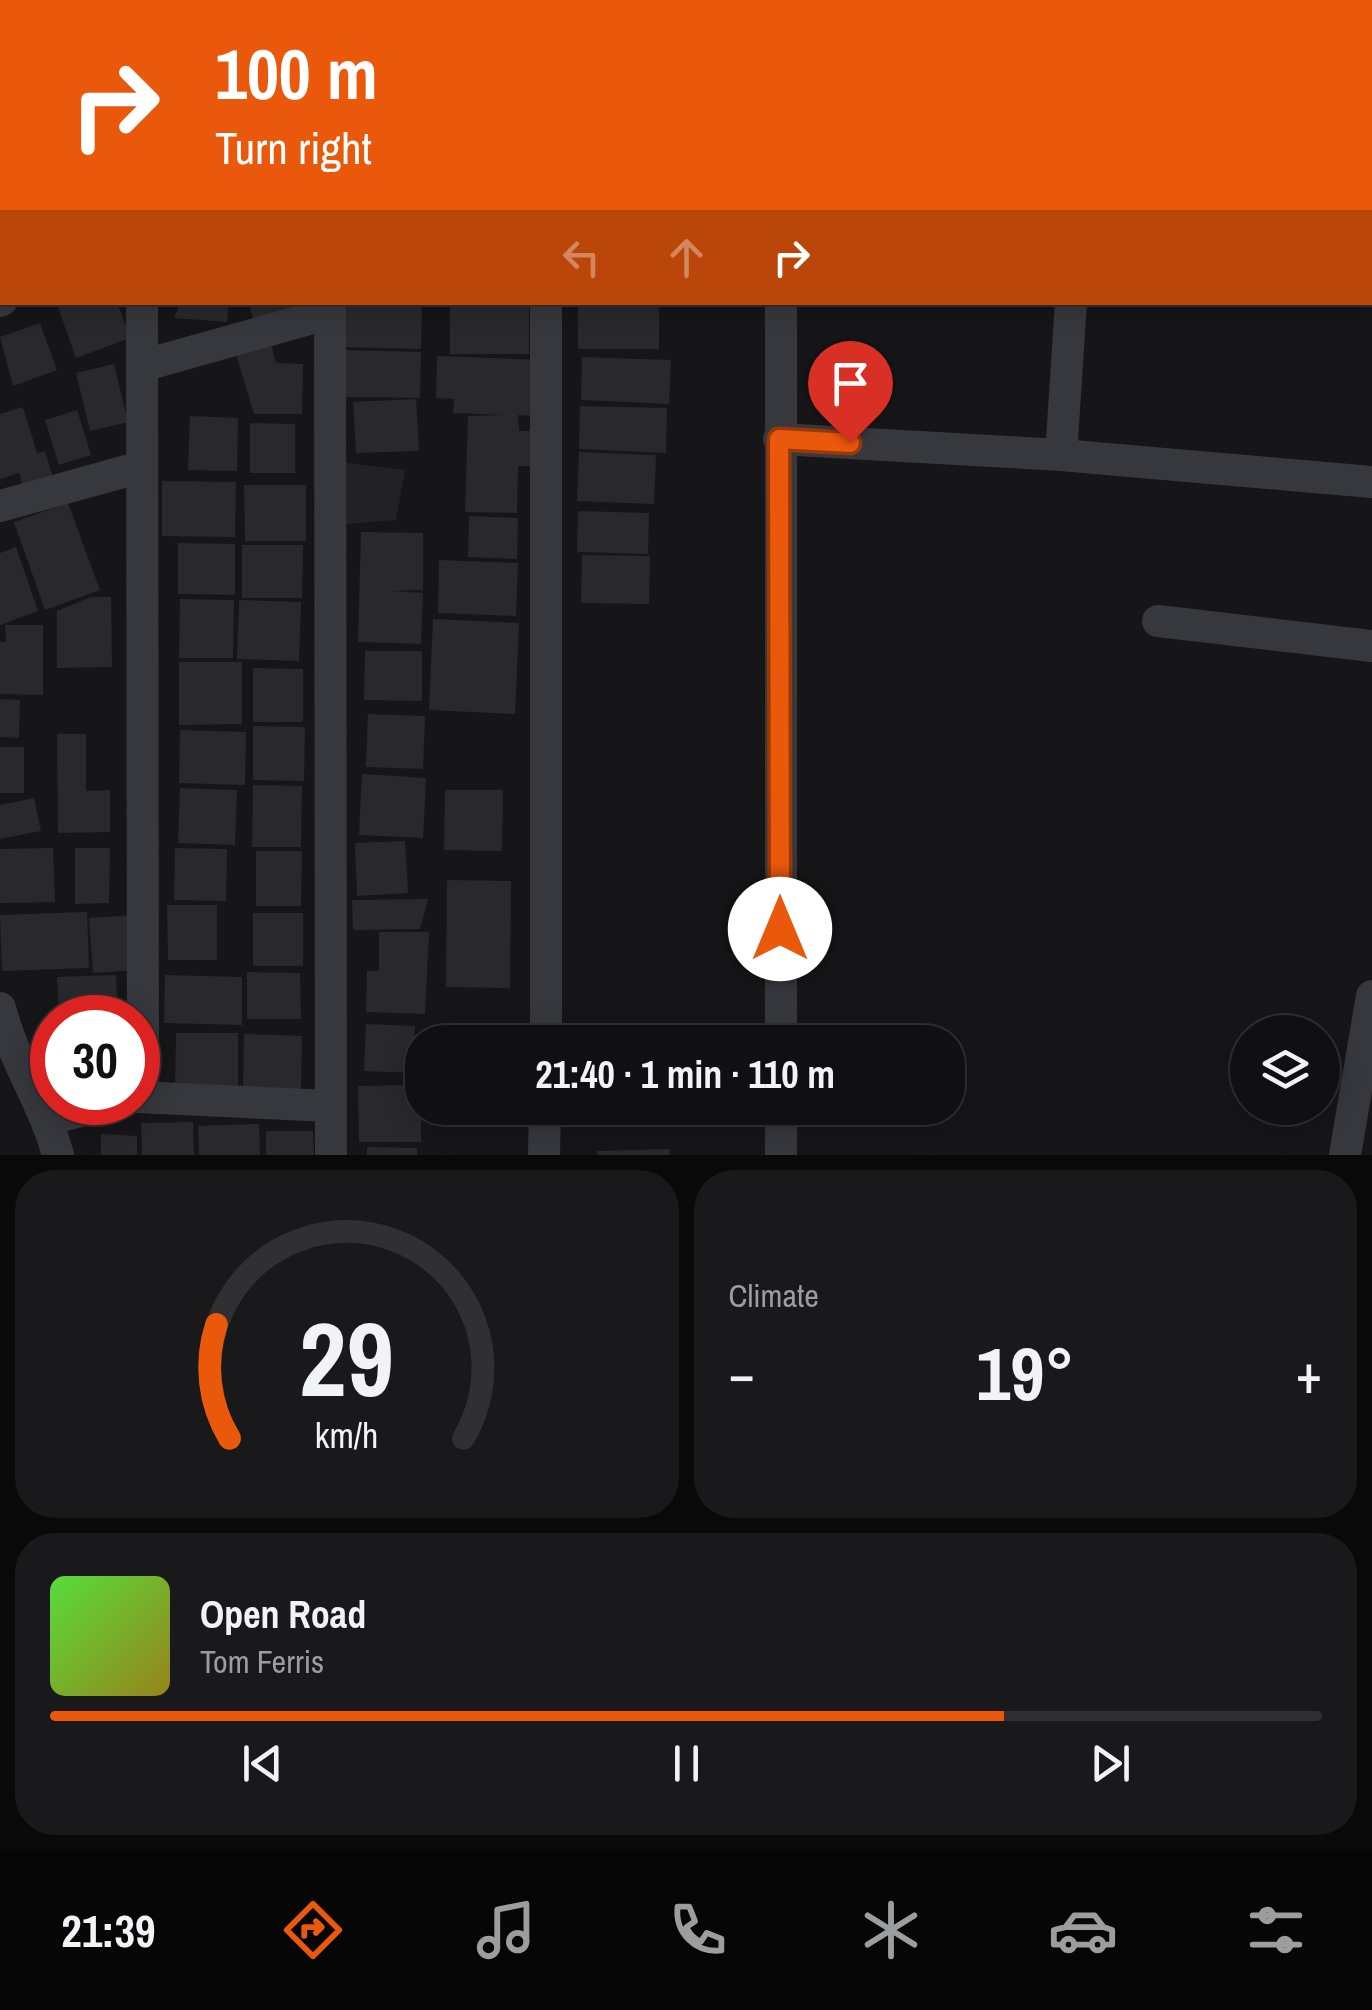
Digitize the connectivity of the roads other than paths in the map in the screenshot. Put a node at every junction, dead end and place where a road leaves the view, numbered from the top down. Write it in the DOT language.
graph roads {
  1 [pos="142,305"];
  2 [pos="546,305"];
  3 [pos="781,305"];
  4 [pos="1071,305"];
  5 [pos="330,308"];
  6 [pos="145,365"];
  7 [pos="779,439"];
  8 [pos="1061,454"];
  9 [pos="142,467"];
  10 [pos="1372,482"];
  11 [pos="0,506"];
  12 [pos="1158,621"];
  13 [pos="1372,646"];
  14 [pos="134,995"];
  15 [pos="1372,996"];
  16 [pos="0,1008"];
  17 [pos="546,1025"];
  18 [pos="781,1025"];
  19 [pos="30,1089"];
  20 [pos="160,1100"];
  21 [pos="330,1106"];
  22 [pos="50,1125"];
  23 [pos="545,1125"];
  24 [pos="781,1125"];
  25 [pos="58,1155"];
  26 [pos="331,1155"];
  27 [pos="544,1155"];
  28 [pos="781,1155"];
  29 [pos="1345,1155"];
  1 -- 6 [label="street"];
  2 -- 17 [label="street"];
  3 -- 7 [label="street"];
  4 -- 8 [label="street"];
  5 -- 6 [label="street"];
  5 -- 21 [label="street"];
  6 -- 9 [label="street"];
  7 -- 8 [label="street"];
  7 -- 18 [label="street"];
  8 -- 10 [label="street"];
  9 -- 11 [label="street"];
  9 -- 14 [label="street"];
  12 -- 13 [label="street"];
  15 -- 29 [label="street"];
  16 -- 19 [label="street"];
  20 -- 21 [label="street"];
  21 -- 26 [label="street"];
  22 -- 25 [label="street"];
  23 -- 27 [label="street"];
  24 -- 28 [label="street"];
}
